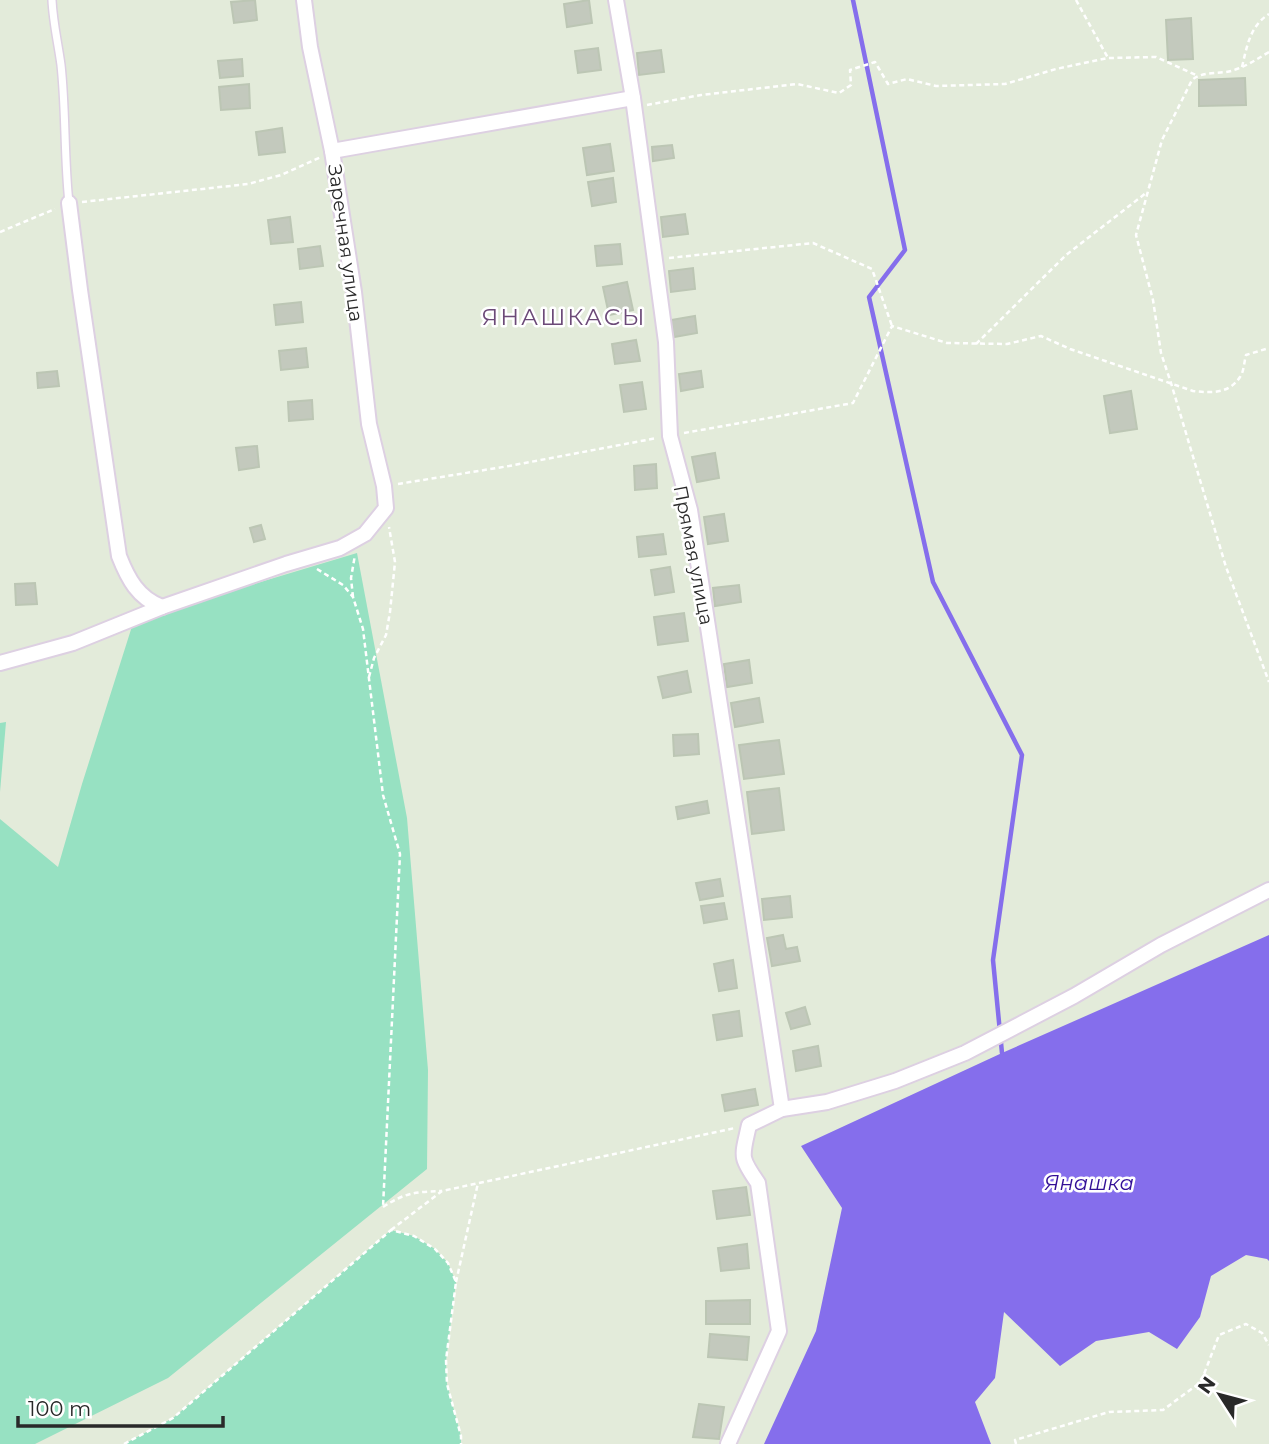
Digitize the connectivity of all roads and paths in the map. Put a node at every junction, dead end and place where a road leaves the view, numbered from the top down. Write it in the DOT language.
graph roads {
  1 [pos="52,0"];
  2 [pos="304,0"];
  3 [pos="616,0"];
  4 [pos="1076,0"];
  5 [pos="1269,13"];
  6 [pos="1269,52"];
  7 [pos="1108,58"];
  8 [pos="1242,67"];
  9 [pos="1198,75"];
  10 [pos="633,103"];
  11 [pos="332,151"];
  12 [pos="1147,192"];
  13 [pos="69,203"];
  14 [pos="0,232"];
  15 [pos="654,259"];
  16 [pos="892,326"];
  17 [pos="976,344"];
  18 [pos="1269,348"];
  19 [pos="1171,383"];
  20 [pos="670,436"];
  21 [pos="384,486"];
  22 [pos="386,508"];
  23 [pos="365,534"];
  24 [pos="317,568"];
  25 [pos="353,597"];
  26 [pos="162,607"];
  27 [pos="0,663"];
  28 [pos="369,680"];
  29 [pos="1269,682"];
  30 [pos="1269,890"];
  31 [pos="782,1109"];
  32 [pos="749,1125"];
  33 [pos="478,1183"];
  34 [pos="442,1191"];
  35 [pos="391,1230"];
  36 [pos="456,1282"];
  37 [pos="1269,1345"];
  38 [pos="124,1444"];
  39 [pos="461,1444"];
  40 [pos="728,1444"];
  41 [pos="1016,1444"];
  1 -- 13 [label="lane"];
  2 -- 11 [label="street, Заречная улица"];
  3 -- 10 [label="street, Прямая улица"];
  4 -- 7 [label="path"];
  5 -- 8 [label="path"];
  6 -- 8 [label="path"];
  7 -- 9 [label="path"];
  7 -- 10 [label="path"];
  8 -- 9 [label="path"];
  9 -- 12 [label="path"];
  10 -- 11 [label="street"];
  10 -- 15 [label="street, Прямая улица"];
  11 -- 13 [label="path"];
  11 -- 21 [label="street, Заречная улица"];
  12 -- 17 [label="path"];
  12 -- 19 [label="path"];
  13 -- 14 [label="path"];
  13 -- 26 [label="street"];
  15 -- 16 [label="path"];
  15 -- 20 [label="street, Прямая улица"];
  16 -- 17 [label="path"];
  16 -- 20 [label="path"];
  17 -- 19 [label="path"];
  18 -- 19 [label="path"];
  19 -- 29 [label="path"];
  20 -- 21 [label="path"];
  20 -- 31 [label="street, Прямая улица"];
  21 -- 22 [label="street, Заречная улица"];
  22 -- 23 [label="street"];
  22 -- 28 [label="path"];
  23 -- 25 [label="path"];
  23 -- 26 [label="street"];
  24 -- 25 [label="path"];
  25 -- 28 [label="path"];
  26 -- 27 [label="street"];
  28 -- 34 [label="path"];
  30 -- 31 [label="street"];
  31 -- 32 [label="street"];
  32 -- 33 [label="path"];
  32 -- 40 [label="street"];
  33 -- 34 [label="path"];
  33 -- 36 [label="path"];
  34 -- 35 [label="path"];
  35 -- 36 [label="path"];
  35 -- 38 [label="path"];
  36 -- 39 [label="path"];
  37 -- 41 [label="path"];
}
